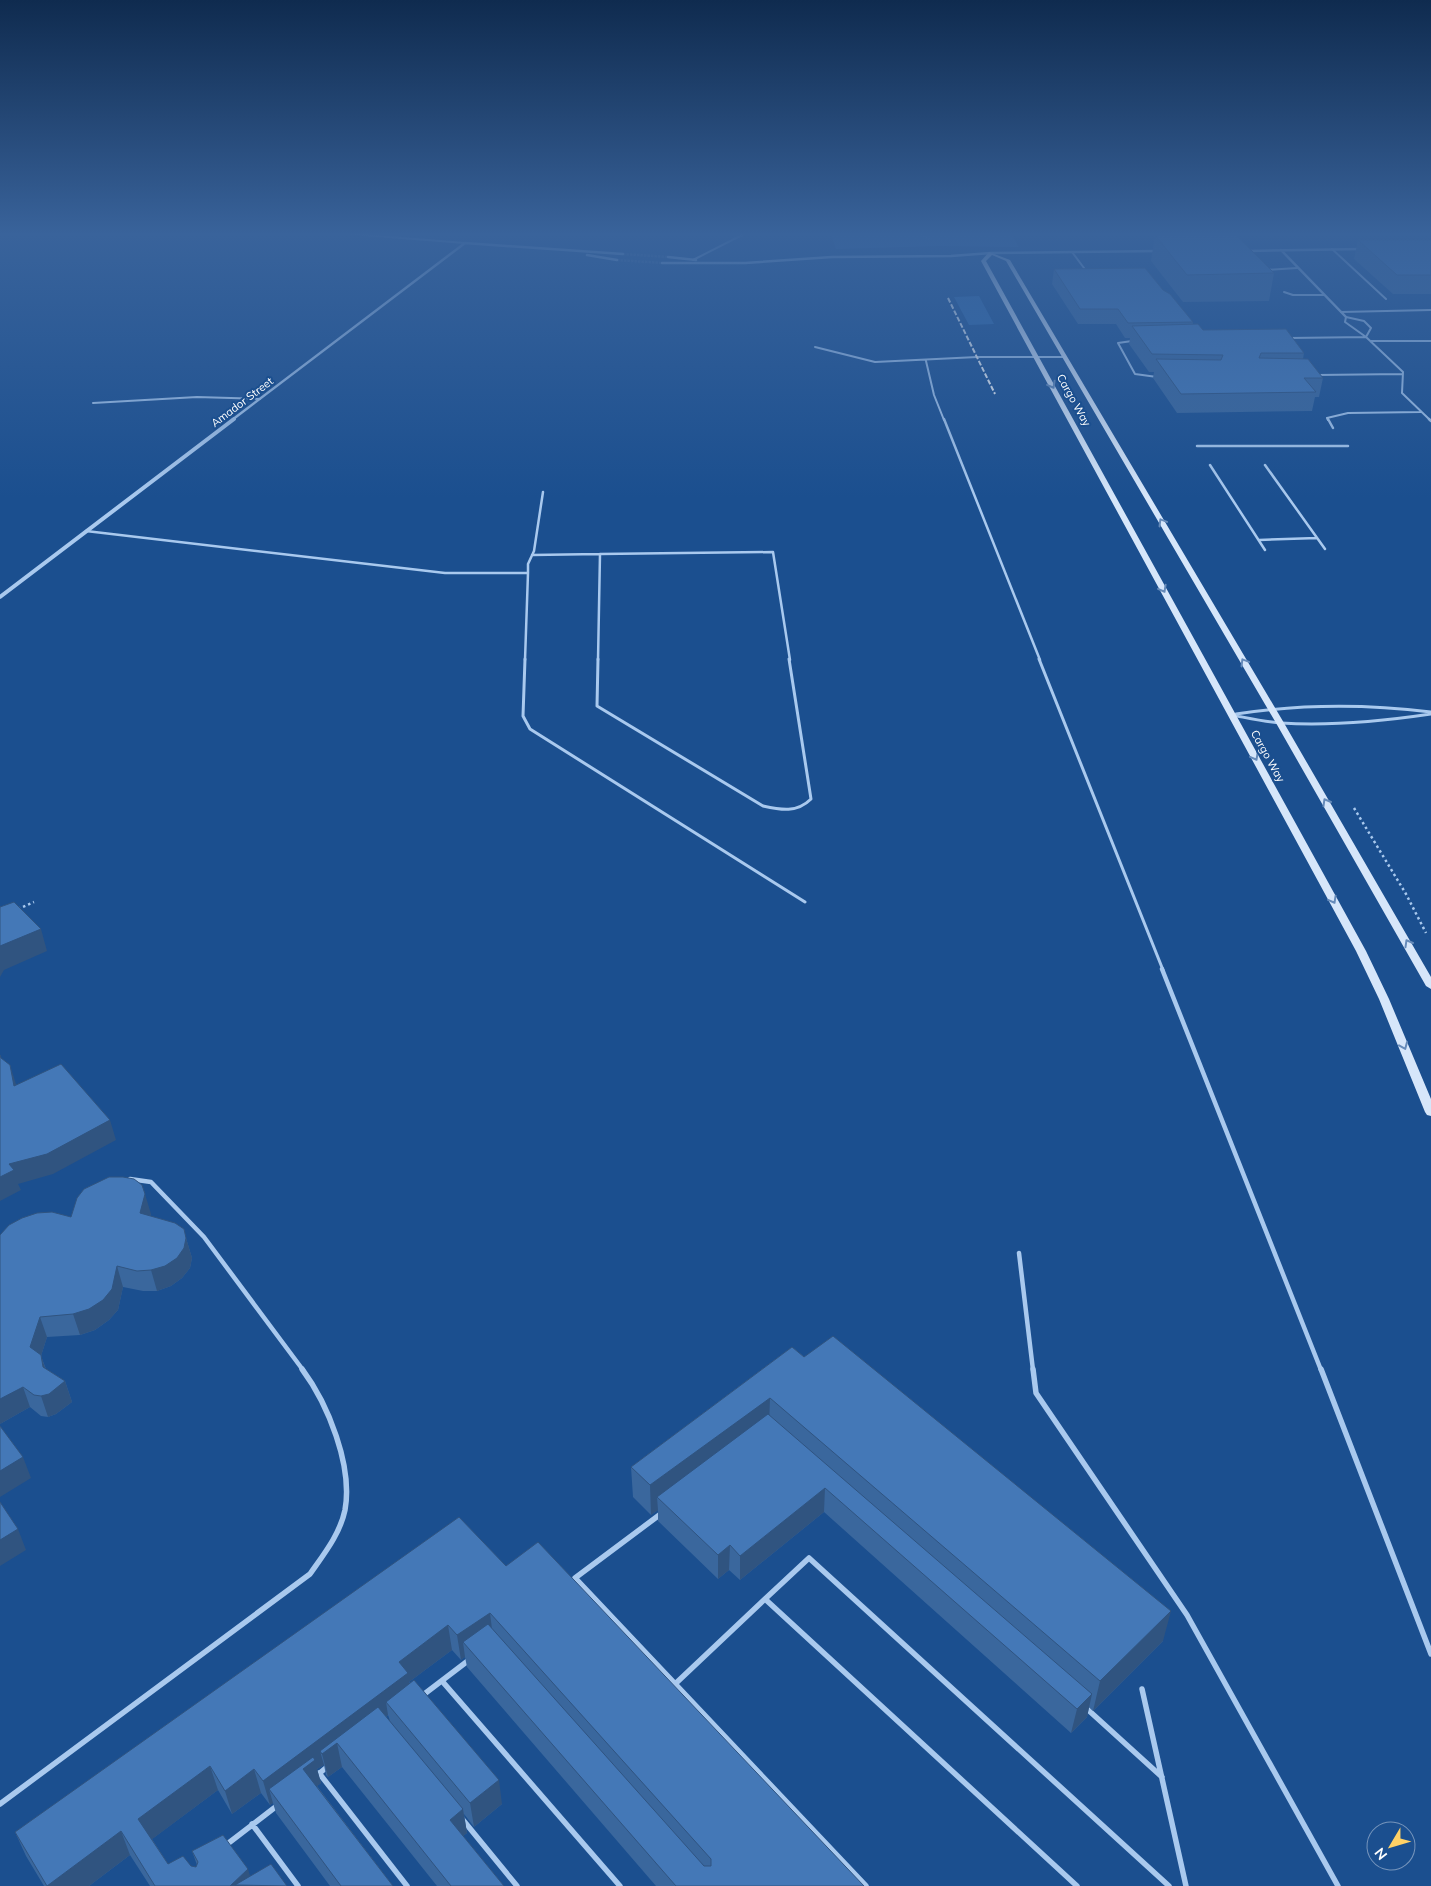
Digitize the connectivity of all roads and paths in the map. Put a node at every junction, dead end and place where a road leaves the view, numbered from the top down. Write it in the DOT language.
graph roads {
  1 [pos="361,322"];
  2 [pos="1017,322"];
  3 [pos="1044,322"];
  4 [pos="1345,322"];
  5 [pos="1365,322"];
  6 [pos="1366,337"];
  7 [pos="1289,338"];
  8 [pos="1134,341"];
  9 [pos="1371,341"];
  10 [pos="1431,341"];
  11 [pos="815,347"];
  12 [pos="1036,357"];
  13 [pos="1064,357"];
  14 [pos="926,361"];
  15 [pos="1402,374"];
  16 [pos="1316,375"];
  17 [pos="1165,376"];
  18 [pos="260,399"];
  19 [pos="93,403"];
  20 [pos="1421,412"];
  21 [pos="1431,421"];
  22 [pos="1333,428"];
  23 [pos="1197,446"];
  24 [pos="1348,446"];
  25 [pos="1265,465"];
  26 [pos="1210,466"];
  27 [pos="542,492"];
  28 [pos="86,531"];
  29 [pos="1317,538"];
  30 [pos="1259,540"];
  31 [pos="1325,549"];
  32 [pos="1265,550"];
  33 [pos="600,554"];
  34 [pos="532,555"];
  35 [pos="528,573"];
  36 [pos="0,597"];
  37 [pos="1271,708"];
  38 [pos="1431,713"];
  39 [pos="1232,714"];
  40 [pos="1280,723"];
  41 [pos="34,902"];
  42 [pos="805,902"];
  43 [pos="17,909"];
  44 [pos="1431,986"];
  45 [pos="1431,1112"];
  46 [pos="120,1177"];
  47 [pos="1019,1253"];
  48 [pos="667,1508"];
  49 [pos="765,1599"];
  50 [pos="478,1653"];
  51 [pos="1431,1654"];
  52 [pos="442,1681"];
  53 [pos="674,1685"];
  54 [pos="1142,1689"];
  55 [pos="420,1697"];
  56 [pos="1083,1706"];
  57 [pos="333,1763"];
  58 [pos="319,1774"];
  59 [pos="1162,1777"];
  60 [pos="312,1779"];
  61 [pos="282,1802"];
  62 [pos="0,1804"];
  63 [pos="460,1817"];
  64 [pos="252,1824"];
  65 [pos="222,1848"];
  66 [pos="298,1886"];
  67 [pos="406,1886"];
  68 [pos="517,1886"];
  69 [pos="620,1886"];
  70 [pos="866,1886"];
  71 [pos="1077,1886"];
  72 [pos="1169,1886"];
  73 [pos="1186,1886"];
  74 [pos="1338,1886"];
  1 -- 18 [label="street, Amador Street"];
  2 -- 12 [label="main road, Cargo Way"];
  3 -- 13 [label="main road, Cargo Way"];
  4 -- 6 [label="lane"];
  5 -- 6 [label="lane"];
  6 -- 7 [label="lane"];
  6 -- 9 [label="lane"];
  8 -- 17 [label="lane"];
  9 -- 10 [label="lane"];
  9 -- 15 [label="lane"];
  11 -- 14 [label="lane"];
  12 -- 13 [label="lane"];
  12 -- 14 [label="lane"];
  12 -- 39 [label="main road, Cargo Way, one-way"];
  37 -- 13 [label="main road, Cargo Way, one-way"];
  14 -- 51 [label="lane"];
  15 -- 16 [label="lane"];
  15 -- 20 [label="lane"];
  18 -- 19 [label="lane"];
  18 -- 28 [label="street, Amador Street"];
  20 -- 21 [label="lane"];
  20 -- 22 [label="lane"];
  23 -- 24 [label="lane"];
  25 -- 29 [label="lane"];
  26 -- 30 [label="lane"];
  27 -- 34 [label="lane"];
  28 -- 35 [label="lane"];
  28 -- 36 [label="street, Amador Street"];
  29 -- 30 [label="lane"];
  29 -- 31 [label="lane"];
  30 -- 32 [label="lane"];
  33 -- 33 [label="lane"];
  33 -- 34 [label="lane"];
  34 -- 35 [label="lane"];
  35 -- 42 [label="lane"];
  37 -- 38 [label="lane"];
  37 -- 39 [label="lane"];
  37 -- 40 [label="main road, Cargo Way"];
  38 -- 40 [label="lane"];
  39 -- 40 [label="lane"];
  39 -- 45 [label="main road, Cargo Way, one-way"];
  44 -- 40 [label="main road, Cargo Way, one-way"];
  41 -- 43 [label="path"];
  46 -- 62 [label="lane"];
  47 -- 74 [label="lane"];
  48 -- 53 [label="lane"];
  49 -- 53 [label="lane"];
  49 -- 71 [label="lane"];
  49 -- 72 [label="lane"];
  50 -- 52 [label="lane"];
  52 -- 55 [label="lane"];
  52 -- 69 [label="lane"];
  53 -- 70 [label="lane"];
  54 -- 59 [label="lane"];
  56 -- 59 [label="lane"];
  57 -- 58 [label="lane"];
  58 -- 60 [label="lane"];
  58 -- 67 [label="lane"];
  59 -- 73 [label="lane"];
  61 -- 64 [label="lane"];
  63 -- 68 [label="lane"];
  64 -- 65 [label="lane"];
  64 -- 66 [label="lane"];
}
